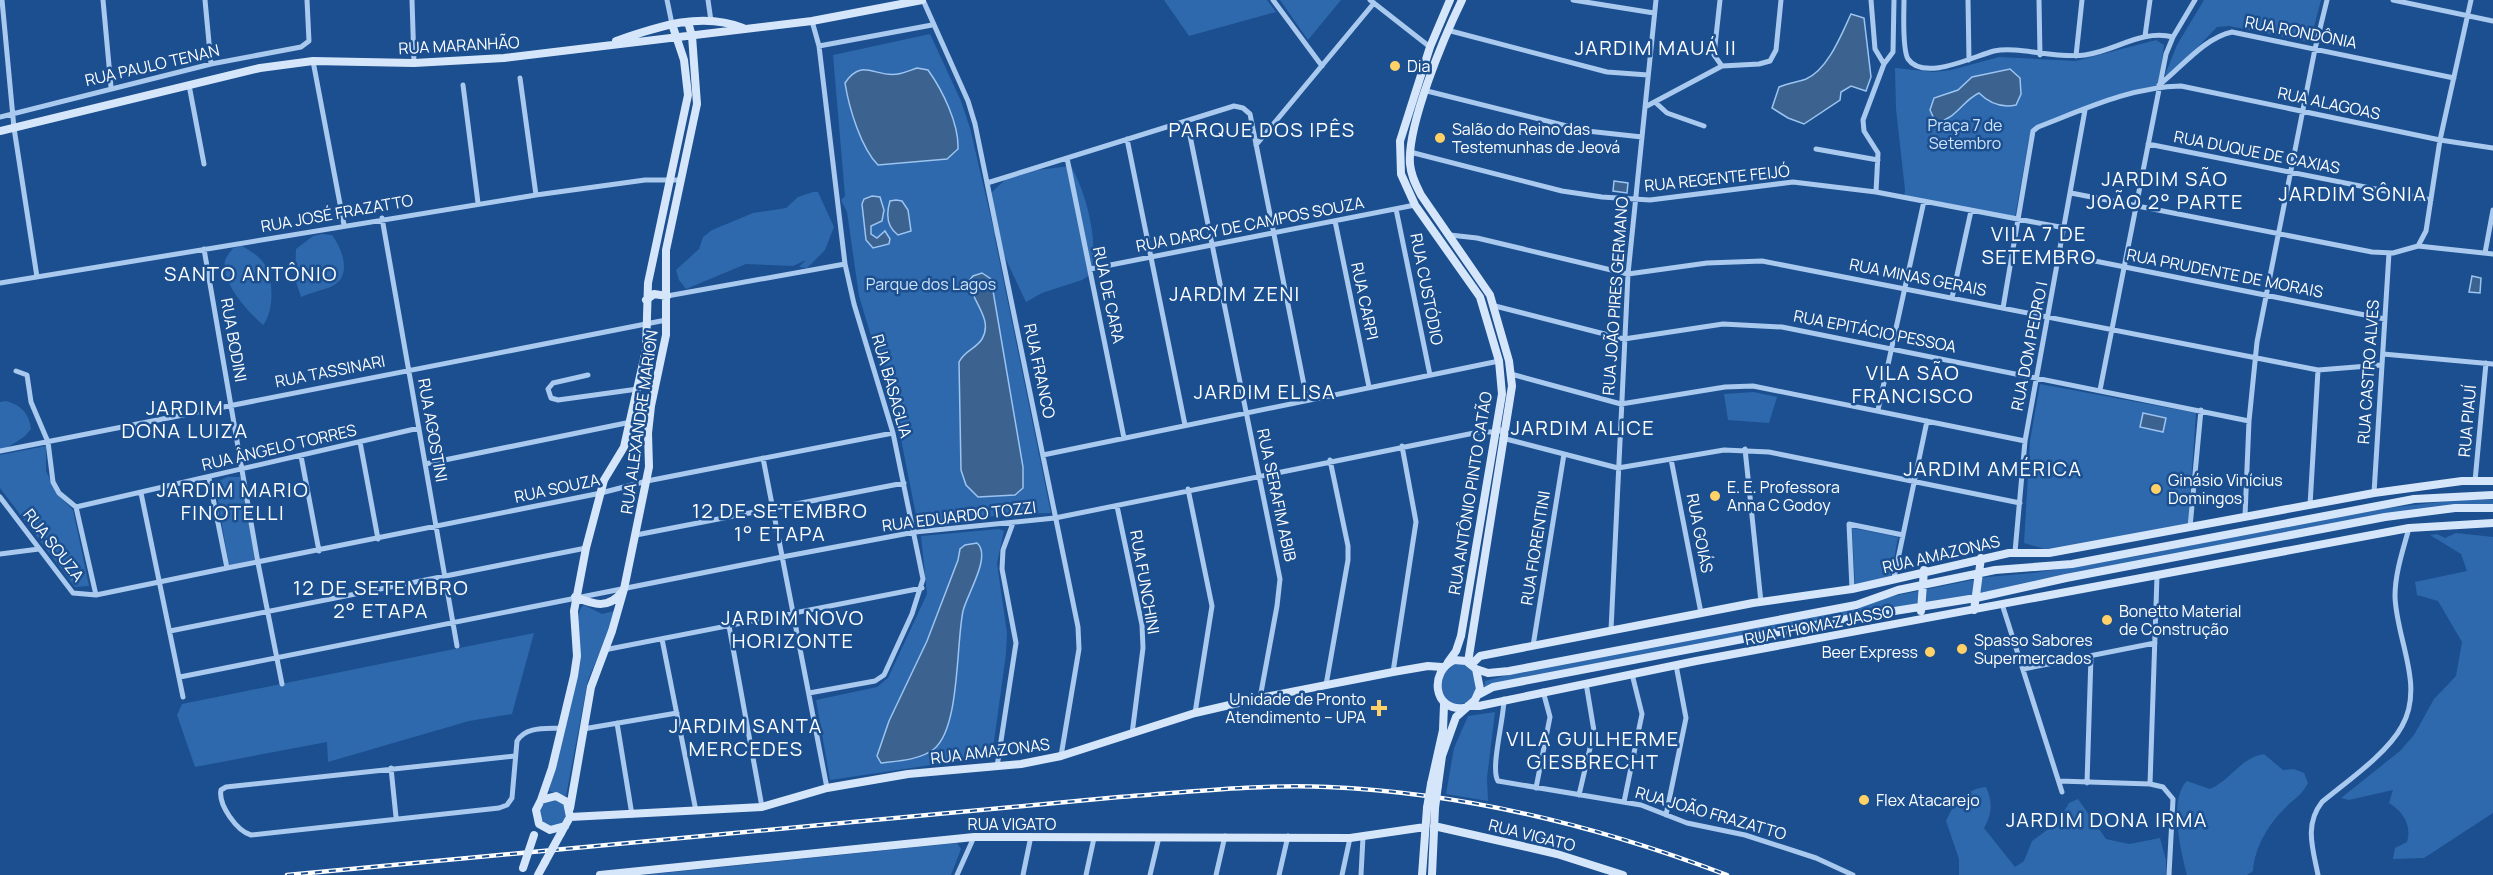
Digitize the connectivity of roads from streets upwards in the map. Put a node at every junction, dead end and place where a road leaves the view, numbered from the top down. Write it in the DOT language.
graph roads {
  1 [pos="2,0"];
  2 [pos="103,0"];
  3 [pos="205,0"];
  4 [pos="308,0"];
  5 [pos="412,0"];
  6 [pos="667,0"];
  7 [pos="708,0"];
  8 [pos="922,0"];
  9 [pos="1273,0"];
  10 [pos="1450,0"];
  11 [pos="1462,0"];
  12 [pos="1573,0"];
  13 [pos="1656,0"];
  14 [pos="1720,0"];
  15 [pos="1781,0"];
  16 [pos="1871,0"];
  17 [pos="1894,0"];
  18 [pos="1904,0"];
  19 [pos="1968,0"];
  20 [pos="2039,0"];
  21 [pos="2082,0"];
  22 [pos="2150,0"];
  23 [pos="2195,0"];
  24 [pos="2327,0"];
  25 [pos="2393,0"];
  26 [pos="2471,0"];
  27 [pos="1372,2"];
  28 [pos="1654,13"];
  29 [pos="2467,17"];
  30 [pos="711,21"];
  31 [pos="812,21"];
  32 [pos="2493,21"];
  33 [pos="688,22"];
  34 [pos="672,24"];
  35 [pos="932,25"];
  36 [pos="745,29"];
  37 [pos="1447,30"];
  38 [pos="692,36"];
  39 [pos="2145,36"];
  40 [pos="677,37"];
  41 [pos="2173,37"];
  42 [pos="819,46"];
  43 [pos="600,47"];
  44 [pos="1430,47"];
  45 [pos="2315,49"];
  46 [pos="2040,55"];
  47 [pos="2076,56"];
  48 [pos="1969,60"];
  49 [pos="312,61"];
  50 [pos="414,63"];
  51 [pos="211,64"];
  52 [pos="1884,64"];
  53 [pos="1322,66"];
  54 [pos="1722,66"];
  55 [pos="1422,72"];
  56 [pos="1648,75"];
  57 [pos="520,78"];
  58 [pos="2454,78"];
  59 [pos="189,85"];
  60 [pos="463,85"];
  61 [pos="2159,86"];
  62 [pos="111,87"];
  63 [pos="1427,91"];
  64 [pos="1655,102"];
  65 [pos="1645,107"];
  66 [pos="2085,110"];
  67 [pos="2302,111"];
  68 [pos="12,114"];
  69 [pos="0,117"];
  70 [pos="1187,121"];
  71 [pos="1704,126"];
  72 [pos="14,128"];
  73 [pos="0,131"];
  74 [pos="1642,137"];
  75 [pos="1127,139"];
  76 [pos="2440,140"];
  77 [pos="2148,144"];
  78 [pos="1256,145"];
  79 [pos="2493,148"];
  80 [pos="1816,149"];
  81 [pos="1410,152"];
  82 [pos="1067,158"];
  83 [pos="1878,160"];
  84 [pos="204,164"];
  85 [pos="2290,172"];
  86 [pos="669,178"];
  87 [pos="680,180"];
  88 [pos="987,183"];
  89 [pos="1876,192"];
  90 [pos="2071,193"];
  91 [pos="536,195"];
  92 [pos="1635,200"];
  93 [pos="2431,200"];
  94 [pos="1924,201"];
  95 [pos="478,203"];
  96 [pos="1415,205"];
  97 [pos="2136,206"];
  98 [pos="1396,209"];
  99 [pos="1971,211"];
  100 [pos="2493,213"];
  101 [pos="382,218"];
  102 [pos="2018,220"];
  103 [pos="1335,221"];
  104 [pos="344,225"];
  105 [pos="2065,228"];
  106 [pos="1274,234"];
  107 [pos="2278,234"];
  108 [pos="1450,235"];
  109 [pos="1439,238"];
  110 [pos="1212,246"];
  111 [pos="2418,246"];
  112 [pos="204,249"];
  113 [pos="2389,253"];
  114 [pos="2484,253"];
  115 [pos="2060,254"];
  116 [pos="2493,254"];
  117 [pos="1151,257"];
  118 [pos="845,264"];
  119 [pos="2124,267"];
  120 [pos="1090,269"];
  121 [pos="1628,274"];
  122 [pos="37,276"];
  123 [pos="0,283"];
  124 [pos="1905,288"];
  125 [pos="667,296"];
  126 [pos="2266,296"];
  127 [pos="1952,298"];
  128 [pos="646,300"];
  129 [pos="1495,306"];
  130 [pos="2003,308"];
  131 [pos="2048,316"];
  132 [pos="2385,319"];
  133 [pos="666,320"];
  134 [pos="646,323"];
  135 [pos="2112,329"];
  136 [pos="1624,339"];
  137 [pos="1892,348"];
  138 [pos="2383,354"];
  139 [pos="2256,357"];
  140 [pos="1499,361"];
  141 [pos="2490,363"];
  142 [pos="2381,365"];
  143 [pos="408,370"];
  144 [pos="2318,370"];
  145 [pos="16,371"];
  146 [pos="1511,374"];
  147 [pos="588,375"];
  148 [pos="1430,375"];
  149 [pos="2037,378"];
  150 [pos="1369,387"];
  151 [pos="638,389"];
  152 [pos="2100,390"];
  153 [pos="1307,400"];
  154 [pos="232,404"];
  155 [pos="1621,404"];
  156 [pos="2201,410"];
  157 [pos="1878,411"];
  158 [pos="1246,413"];
  159 [pos="1927,421"];
  160 [pos="2249,421"];
  161 [pos="631,422"];
  162 [pos="1185,425"];
  163 [pos="419,428"];
  164 [pos="1493,432"];
  165 [pos="893,433"];
  166 [pos="1504,437"];
  167 [pos="1124,438"];
  168 [pos="2025,441"];
  169 [pos="48,442"];
  170 [pos="360,442"];
  171 [pos="1402,446"];
  172 [pos="1745,449"];
  173 [pos="0,452"];
  174 [pos="1564,454"];
  175 [pos="1043,455"];
  176 [pos="301,456"];
  177 [pos="763,458"];
  178 [pos="1671,459"];
  179 [pos="1330,460"];
  180 [pos="425,464"];
  181 [pos="1618,468"];
  182 [pos="243,470"];
  183 [pos="1259,475"];
  184 [pos="209,478"];
  185 [pos="647,481"];
  186 [pos="1914,481"];
  187 [pos="2475,482"];
  188 [pos="2493,482"];
  189 [pos="904,483"];
  190 [pos="1188,489"];
  191 [pos="141,493"];
  192 [pos="601,493"];
  193 [pos="2374,493"];
  194 [pos="2493,495"];
  195 [pos="0,497"];
  196 [pos="2019,503"];
  197 [pos="2310,505"];
  198 [pos="1117,506"];
  199 [pos="76,507"];
  200 [pos="2493,508"];
  201 [pos="773,509"];
  202 [pos="2246,516"];
  203 [pos="1055,518"];
  204 [pos="1013,523"];
  205 [pos="2493,523"];
  206 [pos="436,527"];
  207 [pos="2190,527"];
  208 [pos="2409,528"];
  209 [pos="915,532"];
  210 [pos="1903,535"];
  211 [pos="636,536"];
  212 [pos="378,538"];
  213 [pos="586,548"];
  214 [pos="39,549"];
  215 [pos="319,551"];
  216 [pos="2015,552"];
  217 [pos="0,554"];
  218 [pos="782,557"];
  219 [pos="1981,558"];
  220 [pos="258,563"];
  221 [pos="227,568"];
  222 [pos="1924,570"];
  223 [pos="1979,573"];
  224 [pos="445,576"];
  225 [pos="2157,576"];
  226 [pos="1894,578"];
  227 [pos="160,583"];
  228 [pos="1923,585"];
  229 [pos="921,588"];
  230 [pos="624,589"];
  231 [pos="1852,589"];
  232 [pos="96,595"];
  233 [pos="575,597"];
  234 [pos="1976,598"];
  235 [pos="1761,602"];
  236 [pos="2002,604"];
  237 [pos="1921,608"];
  238 [pos="1974,610"];
  239 [pos="267,612"];
  240 [pos="794,613"];
  241 [pos="1701,613"];
  242 [pos="1921,620"];
  243 [pos="453,622"];
  244 [pos="729,626"];
  245 [pos="1611,630"];
  246 [pos="170,631"];
  247 [pos="662,639"];
  248 [pos="2155,643"];
  249 [pos="457,646"];
  250 [pos="1533,646"];
  251 [pos="604,650"];
  252 [pos="2091,656"];
  253 [pos="277,659"];
  254 [pos="1445,665"];
  255 [pos="1472,665"];
  256 [pos="1676,665"];
  257 [pos="2023,669"];
  258 [pos="1393,672"];
  259 [pos="1632,674"];
  260 [pos="180,677"];
  261 [pos="1586,683"];
  262 [pos="282,684"];
  263 [pos="1326,685"];
  264 [pos="1543,692"];
  265 [pos="809,693"];
  266 [pos="183,697"];
  267 [pos="1477,697"];
  268 [pos="1260,698"];
  269 [pos="1504,699"];
  270 [pos="1487,704"];
  271 [pos="1444,705"];
  272 [pos="1466,707"];
  273 [pos="677,713"];
  274 [pos="1195,713"];
  275 [pos="617,723"];
  276 [pos="562,728"];
  277 [pos="583,729"];
  278 [pos="1132,734"];
  279 [pos="515,756"];
  280 [pos="1061,756"];
  281 [pos="997,767"];
  282 [pos="392,768"];
  283 [pos="2059,781"];
  284 [pos="2087,783"];
  285 [pos="1434,784"];
  286 [pos="2150,784"];
  287 [pos="827,788"];
  288 [pos="1536,788"];
  289 [pos="2062,792"];
  290 [pos="1580,795"];
  291 [pos="541,800"];
  292 [pos="1624,802"];
  293 [pos="762,807"];
  294 [pos="570,808"];
  295 [pos="696,811"];
  296 [pos="632,815"];
  297 [pos="1666,815"];
  298 [pos="396,817"];
  299 [pos="570,817"];
  300 [pos="537,819"];
  301 [pos="1430,826"];
  302 [pos="563,829"];
  303 [pos="1031,836"];
  304 [pos="1225,836"];
  305 [pos="1288,836"];
  306 [pos="974,837"];
  307 [pos="1159,837"];
  308 [pos="1363,837"];
  309 [pos="1094,838"];
  310 [pos="1350,838"];
  311 [pos="522,871"];
  312 [pos="1434,874"];
  313 [pos="538,875"];
  314 [pos="600,875"];
  315 [pos="957,875"];
  316 [pos="1023,875"];
  317 [pos="1086,875"];
  318 [pos="1150,875"];
  319 [pos="1216,875"];
  320 [pos="1278,875"];
  321 [pos="1342,875"];
  322 [pos="1361,875"];
  323 [pos="1422,875"];
  324 [pos="1623,875"];
  325 [pos="1853,875"];
  326 [pos="2169,875"];
  327 [pos="2318,875"];
  1 -- 68 [label="street"];
  2 -- 62 [label="street"];
  3 -- 51 [label="street"];
  4 -- 51 [label="street, RUA PAULO TENAN"];
  5 -- 50 [label="street"];
  6 -- 34 [label="street"];
  7 -- 30 [label="street"];
  8 -- 31 [label="street, RUA MARANHÃO"];
  8 -- 35 [label="street, RUA FRANCO"];
  9 -- 53 [label="street"];
  10 -- 44 [label="street, RUA ANTÔNIO PINTO CATÃO"];
  11 -- 37 [label="street, RUA ANTÔNIO PINTO CATÃO"];
  12 -- 28 [label="street"];
  13 -- 28 [label="street, RUA JOÃO PIRES GERMANO"];
  14 -- 54 [label="street"];
  15 -- 54 [label="street"];
  16 -- 52 [label="street"];
  17 -- 52 [label="street"];
  18 -- 48 [label="street"];
  19 -- 48 [label="street"];
  20 -- 46 [label="street"];
  21 -- 47 [label="street"];
  22 -- 39 [label="street"];
  23 -- 41 [label="street"];
  24 -- 45 [label="street"];
  25 -- 29 [label="street"];
  26 -- 29 [label="street"];
  27 -- 44 [label="street"];
  27 -- 53 [label="street"];
  28 -- 56 [label="street, RUA JOÃO PIRES GERMANO"];
  29 -- 32 [label="street"];
  29 -- 58 [label="street"];
  30 -- 33 [label="street"];
  30 -- 36 [label="street"];
  31 -- 36 [label="street, RUA MARANHÃO"];
  31 -- 42 [label="street, RUA BASAGLIA"];
  33 -- 34 [label="street"];
  33 -- 38 [label="street, RUA ALEXANDRE MARION"];
  34 -- 40 [label="street, RUA ALEXANDRE MARION"];
  34 -- 43 [label="street"];
  35 -- 42 [label="street"];
  35 -- 88 [label="street, RUA FRANCO"];
  36 -- 38 [label="street, RUA MARANHÃO"];
  37 -- 56 [label="street"];
  37 -- 63 [label="street, RUA ANTÔNIO PINTO CATÃO"];
  38 -- 40 [label="street, RUA MARANHÃO"];
  38 -- 87 [label="street, RUA ALEXANDRE MARION"];
  39 -- 41 [label="street"];
  39 -- 47 [label="street"];
  40 -- 43 [label="street, RUA MARANHÃO"];
  40 -- 86 [label="street, RUA ALEXANDRE MARION"];
  41 -- 61 [label="street"];
  42 -- 118 [label="street, RUA BASAGLIA"];
  43 -- 50 [label="street, RUA MARANHÃO"];
  44 -- 55 [label="street, RUA ANTÔNIO PINTO CATÃO"];
  45 -- 58 [label="street, RUA RONDÔNIA"];
  45 -- 61 [label="street, RUA RONDÔNIA"];
  45 -- 67 [label="street"];
  46 -- 47 [label="street"];
  46 -- 48 [label="street"];
  49 -- 50 [label="street, RUA MARANHÃO"];
  49 -- 59 [label="street, RUA MARANHÃO"];
  49 -- 104 [label="street"];
  51 -- 62 [label="street, RUA PAULO TENAN"];
  52 -- 83 [label="street"];
  53 -- 78 [label="street"];
  54 -- 64 [label="street"];
  55 -- 63 [label="street"];
  55 -- 96 [label="street, RUA ANTÔNIO PINTO CATÃO"];
  56 -- 65 [label="street, RUA JOÃO PIRES GERMANO"];
  57 -- 91 [label="street"];
  58 -- 76 [label="street"];
  59 -- 72 [label="street, RUA MARANHÃO"];
  59 -- 84 [label="street"];
  60 -- 95 [label="street"];
  61 -- 66 [label="street"];
  61 -- 67 [label="street, RUA ALAGOAS"];
  61 -- 77 [label="street"];
  62 -- 68 [label="street, RUA PAULO TENAN"];
  63 -- 74 [label="street"];
  63 -- 81 [label="street, RUA ANTÔNIO PINTO CATÃO"];
  64 -- 65 [label="street"];
  64 -- 71 [label="street"];
  65 -- 74 [label="street, RUA JOÃO PIRES GERMANO"];
  66 -- 90 [label="street, RUA DOM PEDRO I"];
  66 -- 102 [label="street"];
  67 -- 76 [label="street, RUA ALAGOAS"];
  67 -- 85 [label="street"];
  68 -- 69 [label="street, RUA PAULO TENAN"];
  68 -- 72 [label="street"];
  70 -- 75 [label="street"];
  70 -- 78 [label="street"];
  70 -- 110 [label="street, RUA SERAFIM ABIB"];
  72 -- 73 [label="street, RUA MARANHÃO"];
  72 -- 122 [label="street"];
  74 -- 92 [label="street, RUA JOÃO PIRES GERMANO"];
  75 -- 82 [label="street"];
  75 -- 117 [label="street"];
  76 -- 79 [label="street, RUA ALAGOAS"];
  76 -- 93 [label="street"];
  77 -- 85 [label="street, RUA DUQUE DE CAXIAS"];
  77 -- 97 [label="street"];
  78 -- 106 [label="street"];
  80 -- 83 [label="street"];
  81 -- 92 [label="street, RUA REGENTE FEIJÓ"];
  81 -- 108 [label="street, RUA ANTÔNIO PINTO CATÃO"];
  82 -- 88 [label="street"];
  82 -- 120 [label="street, RUA DE CARA"];
  83 -- 89 [label="street"];
  85 -- 93 [label="street, RUA DUQUE DE CAXIAS"];
  85 -- 107 [label="street"];
  86 -- 87 [label="street, RUA JOSÉ FRAZATTO"];
  86 -- 91 [label="street, RUA JOSÉ FRAZATTO"];
  86 -- 128 [label="street, RUA ALEXANDRE MARION"];
  87 -- 125 [label="street, RUA ALEXANDRE MARION"];
  88 -- 175 [label="street, RUA FRANCO"];
  89 -- 92 [label="street, RUA REGENTE FEIJÓ"];
  89 -- 94 [label="street, RUA REGENTE FEIJÓ"];
  90 -- 97 [label="street"];
  90 -- 105 [label="street, RUA DOM PEDRO I"];
  91 -- 95 [label="street, RUA JOSÉ FRAZATTO"];
  92 -- 121 [label="street, RUA JOÃO PIRES GERMANO"];
  93 -- 111 [label="street"];
  94 -- 99 [label="street, RUA REGENTE FEIJÓ"];
  94 -- 124 [label="street"];
  95 -- 101 [label="street, RUA JOSÉ FRAZATTO"];
  96 -- 98 [label="street, RUA DARCY DE CAMPOS SOUZA"];
  96 -- 109 [label="street, RUA ANTÔNIO PINTO CATÃO"];
  97 -- 107 [label="street"];
  97 -- 119 [label="street"];
  98 -- 103 [label="street, RUA DARCY DE CAMPOS SOUZA"];
  98 -- 148 [label="street, RUA CUSTÓDIO"];
  99 -- 102 [label="street, RUA REGENTE FEIJÓ"];
  99 -- 127 [label="street"];
  100 -- 114 [label="street"];
  101 -- 104 [label="street, RUA JOSÉ FRAZATTO"];
  101 -- 143 [label="street, RUA AGOSTINI"];
  102 -- 105 [label="street, RUA REGENTE FEIJÓ"];
  102 -- 130 [label="street"];
  103 -- 106 [label="street, RUA DARCY DE CAMPOS SOUZA"];
  103 -- 150 [label="street, RUA CARPI"];
  104 -- 112 [label="street, RUA JOSÉ FRAZATTO"];
  105 -- 115 [label="street, RUA DOM PEDRO I"];
  106 -- 110 [label="street, RUA DARCY DE CAMPOS SOUZA"];
  106 -- 153 [label="street"];
  107 -- 113 [label="street"];
  107 -- 126 [label="street"];
  108 -- 109 [label="street"];
  108 -- 121 [label="street, RUA MINAS GERAIS"];
  108 -- 129 [label="street, RUA ANTÔNIO PINTO CATÃO"];
  109 -- 140 [label="street, RUA ANTÔNIO PINTO CATÃO"];
  110 -- 117 [label="street, RUA DARCY DE CAMPOS SOUZA"];
  110 -- 158 [label="street, RUA SERAFIM ABIB"];
  111 -- 113 [label="street"];
  111 -- 114 [label="street"];
  112 -- 122 [label="street, RUA JOSÉ FRAZATTO"];
  112 -- 154 [label="street, RUA BODINI"];
  113 -- 132 [label="street, RUA CASTRO ALVES"];
  114 -- 116 [label="street"];
  115 -- 119 [label="street, RUA PRUDENTE DE MORAIS"];
  115 -- 131 [label="street, RUA DOM PEDRO I"];
  117 -- 120 [label="street, RUA DARCY DE CAMPOS SOUZA"];
  117 -- 162 [label="street"];
  118 -- 125 [label="street"];
  118 -- 165 [label="street, RUA BASAGLIA"];
  119 -- 126 [label="street, RUA PRUDENTE DE MORAIS"];
  119 -- 135 [label="street"];
  120 -- 167 [label="street, RUA DE CARA"];
  121 -- 124 [label="street, RUA MINAS GERAIS"];
  121 -- 136 [label="street, RUA JOÃO PIRES GERMANO"];
  122 -- 123 [label="street, RUA JOSÉ FRAZATTO"];
  124 -- 127 [label="street, RUA MINAS GERAIS"];
  124 -- 137 [label="street"];
  125 -- 128 [label="street"];
  125 -- 133 [label="street, RUA ALEXANDRE MARION"];
  126 -- 132 [label="street, RUA PRUDENTE DE MORAIS"];
  126 -- 139 [label="street"];
  127 -- 130 [label="street, RUA MINAS GERAIS"];
  128 -- 134 [label="street, RUA ALEXANDRE MARION"];
  129 -- 136 [label="street, RUA EPITÁCIO PESSOA"];
  129 -- 146 [label="street, RUA ANTÔNIO PINTO CATÃO"];
  130 -- 131 [label="street, RUA MINAS GERAIS"];
  131 -- 135 [label="street, RUA MINAS GERAIS"];
  131 -- 149 [label="street, RUA DOM PEDRO I"];
  132 -- 138 [label="street, RUA CASTRO ALVES"];
  133 -- 134 [label="street, RUA TASSINARI"];
  133 -- 185 [label="street, RUA ALEXANDRE MARION"];
  134 -- 143 [label="street, RUA TASSINARI"];
  134 -- 151 [label="street, RUA ALEXANDRE MARION"];
  135 -- 139 [label="street, RUA MINAS GERAIS"];
  135 -- 152 [label="street"];
  136 -- 137 [label="street, RUA EPITÁCIO PESSOA"];
  136 -- 155 [label="street, RUA JOÃO PIRES GERMANO"];
  137 -- 149 [label="street, RUA EPITÁCIO PESSOA"];
  137 -- 157 [label="street"];
  138 -- 141 [label="street"];
  138 -- 142 [label="street, RUA CASTRO ALVES"];
  139 -- 144 [label="street, RUA MINAS GERAIS"];
  139 -- 160 [label="street"];
  140 -- 148 [label="street"];
  140 -- 164 [label="street, RUA ANTÔNIO PINTO CATÃO"];
  141 -- 187 [label="street, RUA PIAUÍ"];
  142 -- 144 [label="street, RUA MINAS GERAIS"];
  142 -- 193 [label="street, RUA CASTRO ALVES"];
  143 -- 154 [label="street, RUA TASSINARI"];
  143 -- 163 [label="street, RUA AGOSTINI"];
  144 -- 197 [label="street"];
  145 -- 169 [label="street"];
  146 -- 155 [label="street"];
  146 -- 166 [label="street, RUA ANTÔNIO PINTO CATÃO"];
  147 -- 151 [label="street"];
  148 -- 150 [label="street"];
  149 -- 152 [label="street, RUA EPITÁCIO PESSOA"];
  149 -- 168 [label="street, RUA DOM PEDRO I"];
  150 -- 153 [label="street"];
  151 -- 161 [label="street, RUA ALEXANDRE MARION"];
  152 -- 156 [label="street, RUA EPITÁCIO PESSOA"];
  153 -- 158 [label="street"];
  154 -- 169 [label="street, RUA TASSINARI"];
  154 -- 182 [label="street, RUA BODINI"];
  155 -- 157 [label="street"];
  155 -- 181 [label="street, RUA JOÃO PIRES GERMANO"];
  156 -- 160 [label="street, RUA EPITÁCIO PESSOA"];
  156 -- 207 [label="street"];
  157 -- 159 [label="street"];
  158 -- 162 [label="street"];
  158 -- 183 [label="street, RUA SERAFIM ABIB"];
  159 -- 168 [label="street"];
  159 -- 186 [label="street"];
  160 -- 202 [label="street"];
  161 -- 180 [label="street"];
  161 -- 192 [label="street, RUA ALEXANDRE MARION"];
  162 -- 167 [label="street"];
  163 -- 170 [label="street, RUA ÂNGELO TORRES"];
  163 -- 180 [label="street, RUA AGOSTINI"];
  164 -- 166 [label="street"];
  164 -- 171 [label="street, RUA EDUARDO TOZZI"];
  164 -- 254 [label="street, RUA ANTÔNIO PINTO CATÃO"];
  165 -- 177 [label="street, RUA SOUZA"];
  165 -- 189 [label="street, RUA BASAGLIA"];
  166 -- 174 [label="street"];
  166 -- 255 [label="street, RUA ANTÔNIO PINTO CATÃO"];
  167 -- 175 [label="street"];
  168 -- 196 [label="street, RUA DOM PEDRO I"];
  169 -- 173 [label="street, RUA TASSINARI"];
  169 -- 199 [label="street"];
  170 -- 176 [label="street, RUA ÂNGELO TORRES"];
  170 -- 212 [label="street"];
  171 -- 179 [label="street, RUA EDUARDO TOZZI"];
  171 -- 258 [label="street"];
  172 -- 178 [label="street"];
  172 -- 186 [label="street"];
  172 -- 235 [label="street"];
  174 -- 181 [label="street"];
  174 -- 250 [label="street, RUA FIORENTINI"];
  175 -- 203 [label="street, RUA FRANCO"];
  176 -- 182 [label="street, RUA ÂNGELO TORRES"];
  176 -- 215 [label="street"];
  177 -- 185 [label="street, RUA SOUZA"];
  177 -- 201 [label="street"];
  178 -- 181 [label="street"];
  178 -- 241 [label="street, RUA GOIÁS"];
  179 -- 183 [label="street, RUA EDUARDO TOZZI"];
  179 -- 263 [label="street"];
  180 -- 206 [label="street, RUA AGOSTINI"];
  181 -- 245 [label="street, RUA JOÃO PIRES GERMANO"];
  182 -- 184 [label="street, RUA ÂNGELO TORRES"];
  182 -- 220 [label="street, RUA BODINI"];
  183 -- 190 [label="street, RUA EDUARDO TOZZI"];
  183 -- 268 [label="street, RUA SERAFIM ABIB"];
  184 -- 191 [label="street, RUA ÂNGELO TORRES"];
  184 -- 221 [label="street"];
  185 -- 192 [label="street, RUA SOUZA"];
  185 -- 211 [label="street, RUA ALEXANDRE MARION"];
  186 -- 196 [label="street"];
  186 -- 210 [label="street"];
  187 -- 188 [label="street, RUA AMAZONAS"];
  187 -- 193 [label="street, RUA AMAZONAS"];
  189 -- 201 [label="street"];
  189 -- 209 [label="street, RUA BASAGLIA"];
  190 -- 198 [label="street, RUA EDUARDO TOZZI"];
  190 -- 274 [label="street"];
  191 -- 199 [label="street, RUA ÂNGELO TORRES"];
  191 -- 227 [label="street"];
  192 -- 206 [label="street, RUA SOUZA"];
  192 -- 213 [label="street, RUA ALEXANDRE MARION"];
  193 -- 197 [label="street, RUA AMAZONAS"];
  194 -- 223 [label="street"];
  195 -- 214 [label="street, RUA SOUZA"];
  196 -- 216 [label="street, RUA DOM PEDRO I"];
  197 -- 202 [label="street, RUA AMAZONAS"];
  198 -- 203 [label="street, RUA EDUARDO TOZZI"];
  198 -- 278 [label="street, RUA FUNCHINI"];
  199 -- 232 [label="street"];
  200 -- 234 [label="street"];
  201 -- 211 [label="street"];
  201 -- 218 [label="street"];
  202 -- 207 [label="street, RUA AMAZONAS"];
  203 -- 204 [label="street, RUA EDUARDO TOZZI"];
  203 -- 280 [label="street, RUA FRANCO"];
  204 -- 209 [label="street, RUA EDUARDO TOZZI"];
  204 -- 281 [label="street"];
  205 -- 208 [label="street, RUA THOMAZ JASSO"];
  206 -- 212 [label="street, RUA SOUZA"];
  206 -- 224 [label="street, RUA AGOSTINI"];
  207 -- 216 [label="street, RUA AMAZONAS"];
  208 -- 225 [label="street, RUA THOMAZ JASSO"];
  208 -- 327 [label="street"];
  209 -- 218 [label="street, RUA EDUARDO TOZZI"];
  209 -- 229 [label="street, RUA BASAGLIA"];
  210 -- 226 [label="street"];
  210 -- 231 [label="street"];
  211 -- 230 [label="street, RUA ALEXANDRE MARION"];
  212 -- 215 [label="street, RUA SOUZA"];
  213 -- 224 [label="street"];
  213 -- 233 [label="street, RUA ALEXANDRE MARION"];
  214 -- 217 [label="street"];
  214 -- 232 [label="street, RUA SOUZA"];
  215 -- 220 [label="street, RUA SOUZA"];
  216 -- 219 [label="street, RUA AMAZONAS"];
  218 -- 230 [label="street, RUA EDUARDO TOZZI"];
  218 -- 240 [label="street"];
  219 -- 222 [label="street, RUA AMAZONAS"];
  219 -- 223 [label="street"];
  220 -- 221 [label="street, RUA SOUZA"];
  220 -- 239 [label="street, RUA BODINI"];
  221 -- 227 [label="street, RUA SOUZA"];
  222 -- 226 [label="street, RUA AMAZONAS"];
  222 -- 228 [label="street"];
  223 -- 228 [label="street"];
  223 -- 234 [label="street"];
  224 -- 239 [label="street"];
  224 -- 243 [label="street, RUA AGOSTINI"];
  225 -- 236 [label="street, RUA THOMAZ JASSO"];
  225 -- 248 [label="street"];
  226 -- 231 [label="street, RUA AMAZONAS"];
  227 -- 232 [label="street, RUA SOUZA"];
  227 -- 246 [label="street"];
  228 -- 237 [label="street"];
  228 -- 255 [label="street"];
  229 -- 240 [label="street"];
  229 -- 265 [label="street, RUA BASAGLIA"];
  230 -- 233 [label="street"];
  230 -- 251 [label="street, RUA ALEXANDRE MARION"];
  231 -- 235 [label="street, RUA AMAZONAS"];
  233 -- 243 [label="street"];
  233 -- 276 [label="street, RUA ALEXANDRE MARION"];
  234 -- 237 [label="street"];
  234 -- 238 [label="street"];
  235 -- 241 [label="street, RUA AMAZONAS"];
  236 -- 238 [label="street, RUA THOMAZ JASSO"];
  236 -- 257 [label="street"];
  237 -- 242 [label="street"];
  237 -- 267 [label="street"];
  238 -- 242 [label="street, RUA THOMAZ JASSO"];
  239 -- 246 [label="street"];
  239 -- 253 [label="street, RUA BODINI"];
  240 -- 244 [label="street"];
  240 -- 265 [label="street"];
  241 -- 245 [label="street, RUA AMAZONAS"];
  242 -- 256 [label="street, RUA THOMAZ JASSO"];
  243 -- 249 [label="street, RUA AGOSTINI"];
  243 -- 253 [label="street"];
  244 -- 247 [label="street"];
  244 -- 293 [label="street"];
  245 -- 250 [label="street, RUA AMAZONAS"];
  246 -- 260 [label="street"];
  247 -- 251 [label="street"];
  247 -- 273 [label="street"];
  248 -- 252 [label="street"];
  248 -- 286 [label="street"];
  250 -- 255 [label="street, RUA AMAZONAS"];
  251 -- 277 [label="street, RUA ALEXANDRE MARION"];
  252 -- 257 [label="street"];
  252 -- 284 [label="street"];
  253 -- 260 [label="street"];
  253 -- 262 [label="street, RUA BODINI"];
  254 -- 255 [label="street"];
  254 -- 258 [label="street, RUA AMAZONAS"];
  254 -- 271 [label="street"];
  255 -- 267 [label="street"];
  256 -- 259 [label="street, RUA THOMAZ JASSO"];
  256 -- 297 [label="street"];
  257 -- 283 [label="street"];
  258 -- 263 [label="street, RUA AMAZONAS"];
  259 -- 261 [label="street, RUA THOMAZ JASSO"];
  259 -- 292 [label="street"];
  260 -- 266 [label="street"];
  261 -- 264 [label="street, RUA THOMAZ JASSO"];
  261 -- 290 [label="street"];
  263 -- 268 [label="street, RUA AMAZONAS"];
  264 -- 269 [label="street, RUA THOMAZ JASSO"];
  264 -- 288 [label="street"];
  265 -- 287 [label="street"];
  267 -- 270 [label="street"];
  267 -- 272 [label="street"];
  268 -- 274 [label="street, RUA AMAZONAS"];
  269 -- 270 [label="street, RUA THOMAZ JASSO"];
  269 -- 288 [label="street, RUA JOÃO FRAZATTO"];
  270 -- 272 [label="street, RUA THOMAZ JASSO"];
  271 -- 272 [label="street"];
  271 -- 285 [label="street"];
  272 -- 285 [label="street"];
  273 -- 275 [label="street"];
  273 -- 295 [label="street"];
  274 -- 278 [label="street, RUA AMAZONAS"];
  275 -- 277 [label="street"];
  275 -- 296 [label="street"];
  276 -- 279 [label="street"];
  276 -- 291 [label="street, RUA ALEXANDRE MARION"];
  277 -- 294 [label="street, RUA ALEXANDRE MARION"];
  278 -- 280 [label="street, RUA AMAZONAS"];
  279 -- 282 [label="street"];
  279 -- 298 [label="street"];
  280 -- 281 [label="street, RUA AMAZONAS"];
  281 -- 287 [label="street, RUA AMAZONAS"];
  282 -- 298 [label="street"];
  282 -- 298 [label="street"];
  283 -- 284 [label="street"];
  283 -- 289 [label="street"];
  284 -- 286 [label="street"];
  285 -- 301 [label="street, bridge"];
  286 -- 326 [label="street"];
  287 -- 293 [label="street, RUA AMAZONAS"];
  288 -- 290 [label="street, RUA JOÃO FRAZATTO"];
  290 -- 292 [label="street, RUA JOÃO FRAZATTO"];
  291 -- 294 [label="street"];
  291 -- 300 [label="street"];
  292 -- 297 [label="street, RUA JOÃO FRAZATTO"];
  293 -- 295 [label="street, RUA AMAZONAS"];
  294 -- 299 [label="street"];
  295 -- 296 [label="street, RUA AMAZONAS"];
  296 -- 299 [label="street, RUA AMAZONAS"];
  297 -- 325 [label="street, RUA JOÃO FRAZATTO"];
  299 -- 302 [label="street"];
  300 -- 302 [label="street"];
  300 -- 311 [label="street, bridge"];
  301 -- 308 [label="street, RUA VIGATO"];
  301 -- 312 [label="street"];
  301 -- 323 [label="street"];
  301 -- 324 [label="street, RUA VIGATO"];
  302 -- 313 [label="street, bridge"];
  303 -- 306 [label="street, RUA VIGATO"];
  303 -- 309 [label="street, RUA VIGATO"];
  303 -- 316 [label="street"];
  304 -- 305 [label="street, RUA VIGATO"];
  304 -- 307 [label="street, RUA VIGATO"];
  304 -- 319 [label="street"];
  305 -- 310 [label="street, RUA VIGATO"];
  305 -- 320 [label="street"];
  306 -- 314 [label="street, RUA VIGATO"];
  306 -- 315 [label="street"];
  307 -- 309 [label="street, RUA VIGATO"];
  307 -- 318 [label="street"];
  308 -- 310 [label="street, RUA VIGATO"];
  308 -- 322 [label="street"];
  309 -- 317 [label="street"];
  310 -- 321 [label="street"];
}
